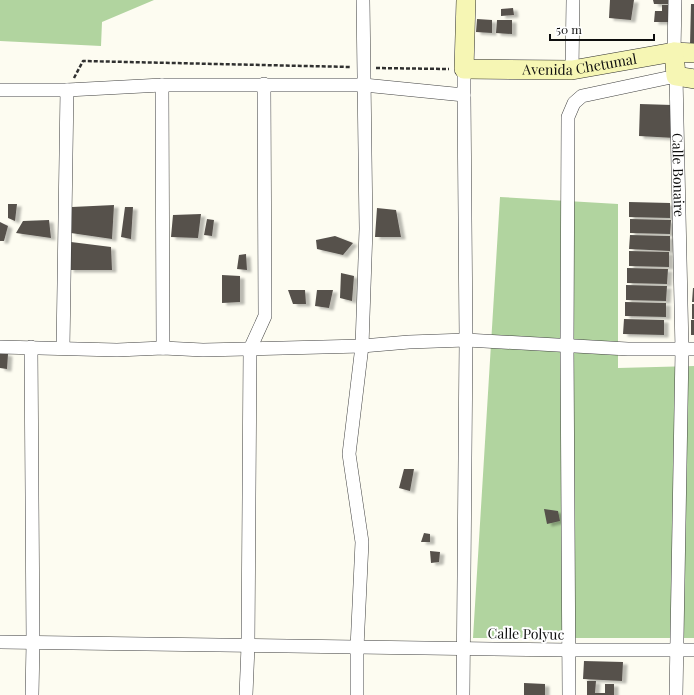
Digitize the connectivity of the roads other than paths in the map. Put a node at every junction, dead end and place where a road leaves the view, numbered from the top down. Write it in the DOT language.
graph roads {
  1 [pos="363,0"];
  2 [pos="466,0"];
  3 [pos="573,0"];
  4 [pos="675,0"];
  5 [pos="674,52"];
  6 [pos="694,53"];
  7 [pos="464,63"];
  8 [pos="572,70"];
  9 [pos="676,76"];
  10 [pos="694,79"];
  11 [pos="264,84"];
  12 [pos="162,85"];
  13 [pos="364,85"];
  14 [pos="0,90"];
  15 [pos="68,90"];
  16 [pos="464,95"];
  17 [pos="466,340"];
  18 [pos="567,345"];
  19 [pos="362,346"];
  20 [pos="0,347"];
  21 [pos="31,348"];
  22 [pos="63,348"];
  23 [pos="164,348"];
  24 [pos="250,349"];
  25 [pos="688,350"];
  26 [pos="0,642"];
  27 [pos="34,643"];
  28 [pos="248,646"];
  29 [pos="357,648"];
  30 [pos="464,649"];
  31 [pos="569,650"];
  32 [pos="677,650"];
  33 [pos="694,650"];
  34 [pos="32,695"];
  35 [pos="246,695"];
  36 [pos="357,695"];
  37 [pos="463,695"];
  38 [pos="569,695"];
  39 [pos="676,695"];
  1 -- 13 [label="street"];
  2 -- 7 [label="street"];
  3 -- 8 [label="street"];
  4 -- 5 [label="street, Calle Bonaire"];
  5 -- 6 [label="street, Avenida Chetumal"];
  5 -- 8 [label="street, Avenida Chetumal"];
  5 -- 9 [label="street, Calle Bonaire"];
  7 -- 8 [label="street, Avenida Chetumal"];
  7 -- 16 [label="street"];
  9 -- 10 [label="street"];
  9 -- 18 [label="street"];
  9 -- 25 [label="street, Calle Bonaire"];
  11 -- 12 [label="street"];
  11 -- 13 [label="street"];
  11 -- 24 [label="street"];
  12 -- 15 [label="street"];
  12 -- 23 [label="street"];
  13 -- 16 [label="street"];
  13 -- 19 [label="street"];
  14 -- 15 [label="street"];
  15 -- 22 [label="street"];
  16 -- 17 [label="street"];
  17 -- 18 [label="street"];
  17 -- 19 [label="street"];
  17 -- 30 [label="street"];
  18 -- 25 [label="street"];
  18 -- 31 [label="street"];
  19 -- 24 [label="street"];
  19 -- 29 [label="street"];
  20 -- 21 [label="street"];
  21 -- 22 [label="street"];
  21 -- 27 [label="street"];
  22 -- 23 [label="street"];
  23 -- 24 [label="street"];
  24 -- 28 [label="street"];
  25 -- 32 [label="street, Calle Bonaire"];
  26 -- 27 [label="street, Calle Polyuc"];
  27 -- 28 [label="street, Calle Polyuc"];
  27 -- 34 [label="street"];
  28 -- 29 [label="street, Calle Polyuc"];
  28 -- 35 [label="street"];
  29 -- 30 [label="street, Calle Polyuc"];
  29 -- 36 [label="street"];
  30 -- 31 [label="street, Calle Polyuc"];
  30 -- 37 [label="street"];
  31 -- 32 [label="street, Calle Polyuc"];
  31 -- 38 [label="street"];
  32 -- 33 [label="street, Calle Polyuc"];
  32 -- 39 [label="street"];
}
